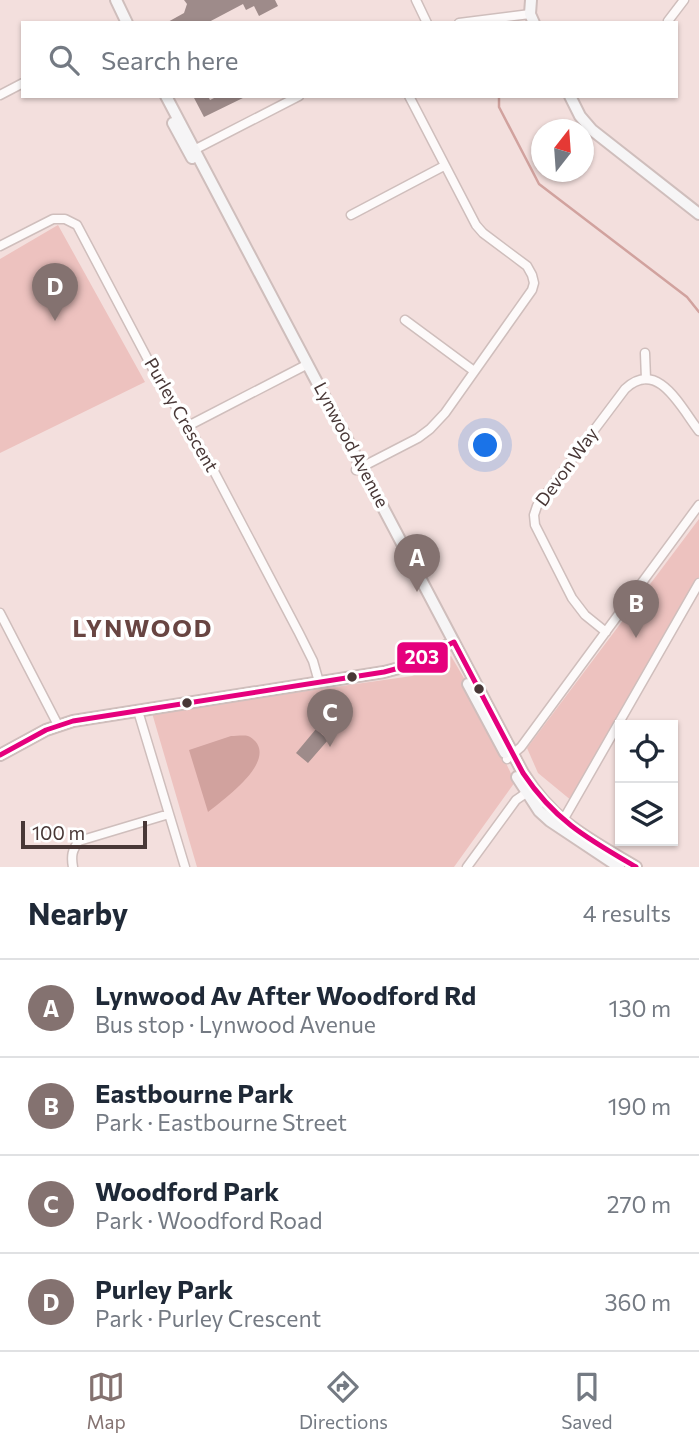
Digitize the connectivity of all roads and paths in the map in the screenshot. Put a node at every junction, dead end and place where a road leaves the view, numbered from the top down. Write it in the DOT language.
graph roads {
  1 [pos="108,0"];
  2 [pos="116,0"];
  3 [pos="416,0"];
  4 [pos="531,0"];
  5 [pos="684,0"];
  6 [pos="532,18"];
  7 [pos="122,21"];
  8 [pos="123,21"];
  9 [pos="426,21"];
  10 [pos="489,21"];
  11 [pos="668,21"];
  12 [pos="21,84"];
  13 [pos="0,95"];
  14 [pos="159,98"];
  15 [pos="167,98"];
  16 [pos="295,98"];
  17 [pos="410,98"];
  18 [pos="571,98"];
  19 [pos="192,151"];
  20 [pos="444,166"];
  21 [pos="699,214"];
  22 [pos="351,215"];
  23 [pos="0,246"];
  24 [pos="405,320"];
  25 [pos="645,353"];
  26 [pos="305,365"];
  27 [pos="474,371"];
  28 [pos="646,379"];
  29 [pos="188,426"];
  30 [pos="699,431"];
  31 [pos="359,468"];
  32 [pos="699,505"];
  33 [pos="699,583"];
  34 [pos="0,613"];
  35 [pos="606,632"];
  36 [pos="451,643"];
  37 [pos="319,682"];
  38 [pos="138,711"];
  39 [pos="58,725"];
  40 [pos="0,755"];
  41 [pos="510,757"];
  42 [pos="530,790"];
  43 [pos="169,814"];
  44 [pos="561,825"];
  45 [pos="73,867"];
  46 [pos="185,867"];
  47 [pos="467,867"];
  48 [pos="619,867"];
  49 [pos="636,867"];
  1 -- 7 [label="street"];
  2 -- 8 [label="street"];
  3 -- 9 [label="street"];
  4 -- 6 [label="street"];
  5 -- 11 [label="street"];
  6 -- 10 [label="street"];
  12 -- 13 [label="street"];
  14 -- 19 [label="street, Lynwood Avenue"];
  15 -- 19 [label="street, Lynwood Avenue"];
  16 -- 19 [label="street"];
  17 -- 20 [label="street"];
  18 -- 21 [label="street"];
  19 -- 26 [label="street, Lynwood Avenue"];
  20 -- 22 [label="street"];
  20 -- 27 [label="street"];
  23 -- 29 [label="street, Purley Crescent"];
  24 -- 27 [label="street"];
  25 -- 28 [label="street"];
  26 -- 29 [label="street"];
  26 -- 31 [label="street, Lynwood Avenue"];
  27 -- 31 [label="street"];
  28 -- 30 [label="street"];
  28 -- 35 [label="street, Devon Way"];
  29 -- 37 [label="street, Purley Crescent"];
  31 -- 36 [label="street, Lynwood Avenue"];
  32 -- 35 [label="street"];
  33 -- 44 [label="street"];
  34 -- 39 [label="street"];
  35 -- 41 [label="street"];
  36 -- 37 [label="street"];
  36 -- 41 [label="street, Lynwood Avenue"];
  37 -- 38 [label="street"];
  38 -- 39 [label="street"];
  38 -- 43 [label="street"];
  39 -- 40 [label="street"];
  41 -- 42 [label="street, Lynwood Avenue"];
  42 -- 44 [label="street, Lynwood Avenue"];
  42 -- 47 [label="street"];
  43 -- 45 [label="street"];
  43 -- 46 [label="street"];
  44 -- 48 [label="street, Lynwood Avenue"];
  44 -- 49 [label="street, Lynwood Avenue"];
}
